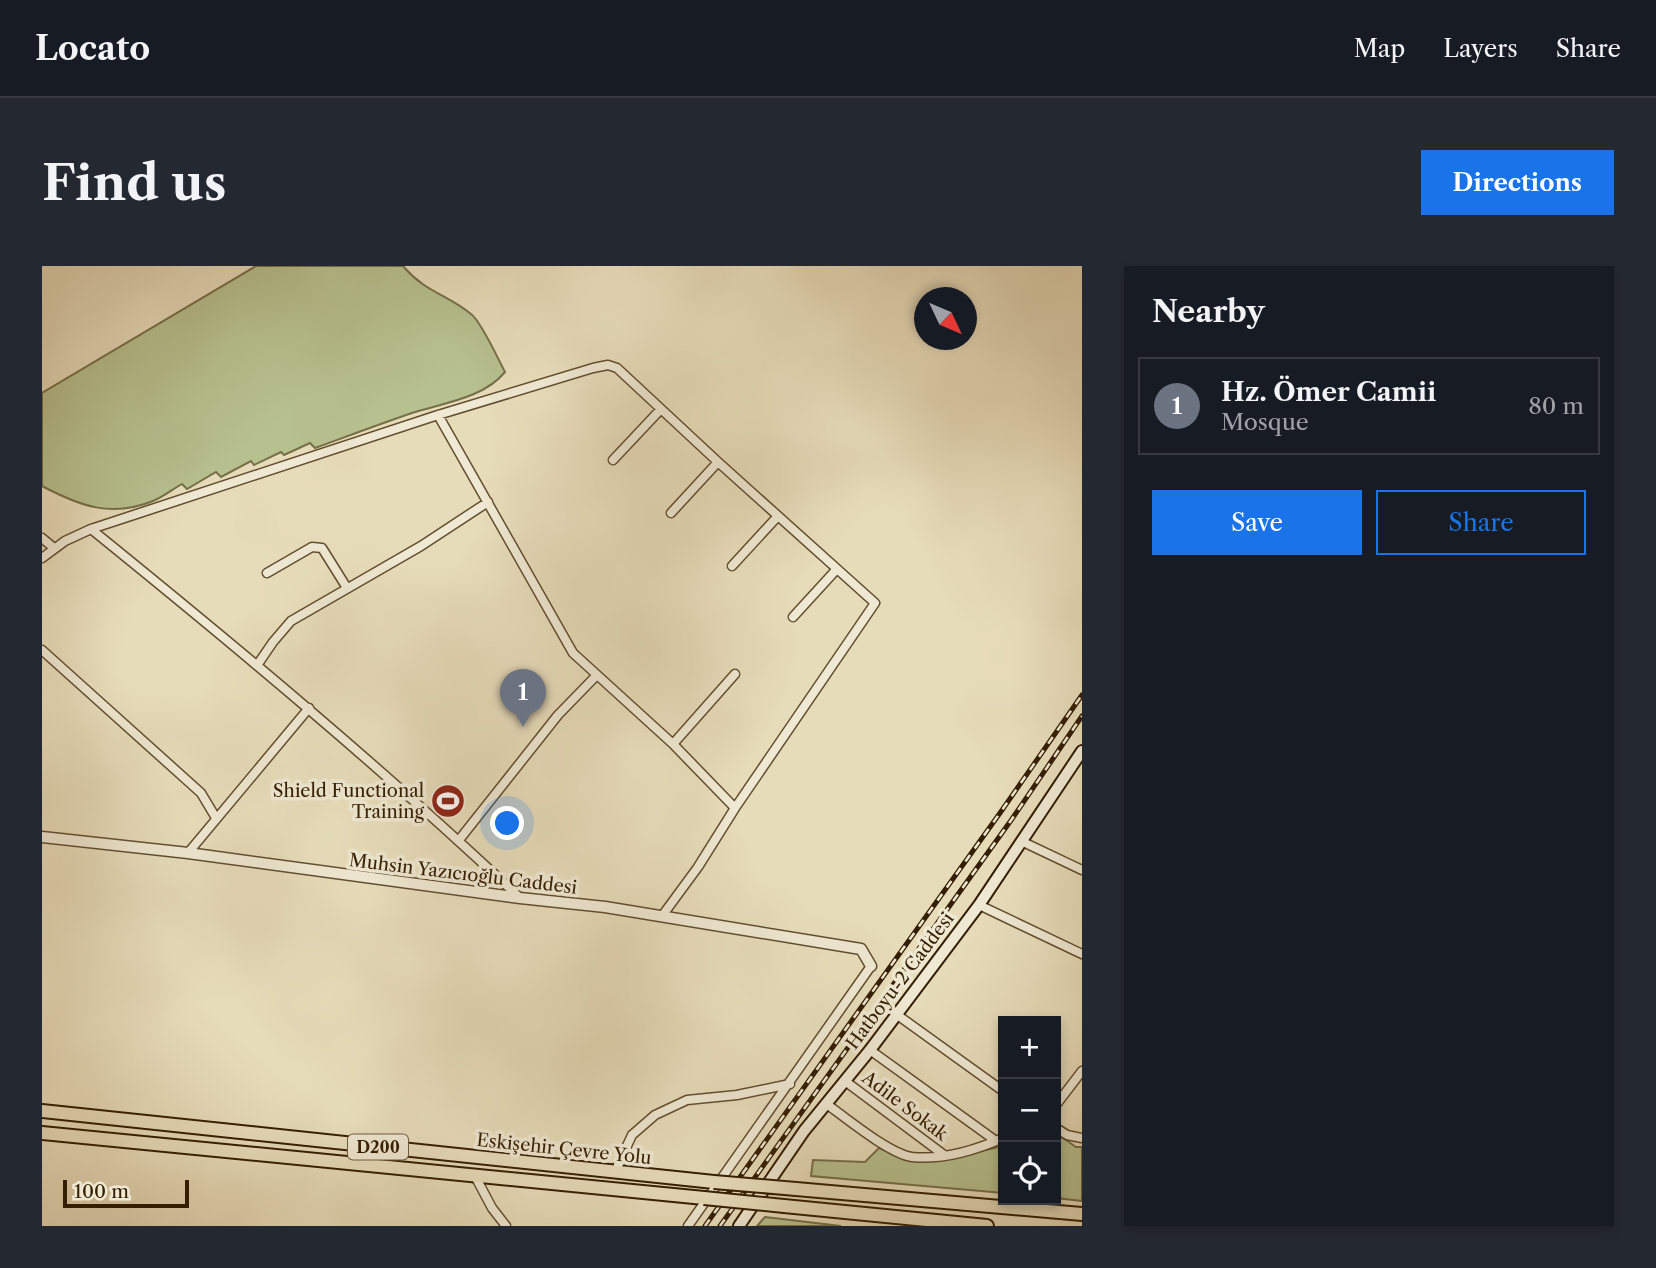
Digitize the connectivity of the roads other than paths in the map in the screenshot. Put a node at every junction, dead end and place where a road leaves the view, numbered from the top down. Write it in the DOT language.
graph roads {
  1 [pos="661,409"];
  2 [pos="438,415"];
  3 [pos="613,460"];
  4 [pos="718,463"];
  5 [pos="488,502"];
  6 [pos="671,513"];
  7 [pos="778,516"];
  8 [pos="91,529"];
  9 [pos="42,538"];
  10 [pos="54,548"];
  11 [pos="42,558"];
  12 [pos="732,566"];
  13 [pos="836,570"];
  14 [pos="267,573"];
  15 [pos="347,589"];
  16 [pos="793,617"];
  17 [pos="42,650"];
  18 [pos="258,664"];
  19 [pos="735,674"];
  20 [pos="596,676"];
  21 [pos="309,708"];
  22 [pos="673,744"];
  23 [pos="1082,751"];
  24 [pos="735,808"];
  25 [pos="216,818"];
  26 [pos="42,836"];
  27 [pos="459,840"];
  28 [pos="1021,841"];
  29 [pos="188,853"];
  30 [pos="1082,870"];
  31 [pos="520,898"];
  32 [pos="979,905"];
  33 [pos="662,916"];
  34 [pos="1082,954"];
  35 [pos="871,965"];
  36 [pos="897,1014"];
  37 [pos="870,1050"];
  38 [pos="1082,1071"];
  39 [pos="845,1081"];
  40 [pos="790,1084"];
  41 [pos="998,1087"];
  42 [pos="1061,1098"];
  43 [pos="828,1105"];
  44 [pos="42,1111"];
  45 [pos="1061,1131"];
  46 [pos="42,1133"];
  47 [pos="1082,1138"];
  48 [pos="998,1139"];
  49 [pos="998,1141"];
  50 [pos="945,1156"];
  51 [pos="615,1172"];
  52 [pos="475,1175"];
  53 [pos="1082,1214"];
  54 [pos="506,1226"];
  55 [pos="688,1226"];
  56 [pos="739,1226"];
  57 [pos="987,1226"];
  1 -- 2 [label="street"];
  1 -- 3 [label="street"];
  1 -- 4 [label="street"];
  2 -- 5 [label="street"];
  2 -- 8 [label="street"];
  4 -- 6 [label="street"];
  4 -- 7 [label="street"];
  5 -- 15 [label="street"];
  5 -- 20 [label="street"];
  7 -- 12 [label="street"];
  7 -- 13 [label="street"];
  8 -- 10 [label="street"];
  8 -- 18 [label="street"];
  9 -- 10 [label="street"];
  10 -- 11 [label="street"];
  13 -- 16 [label="street"];
  13 -- 24 [label="street"];
  14 -- 15 [label="street"];
  15 -- 18 [label="street"];
  17 -- 25 [label="street"];
  18 -- 21 [label="street"];
  19 -- 22 [label="street"];
  20 -- 22 [label="street"];
  20 -- 27 [label="street"];
  21 -- 25 [label="street"];
  21 -- 27 [label="street"];
  22 -- 24 [label="street"];
  23 -- 28 [label="main road, Hatboyu-2 Caddesi"];
  24 -- 33 [label="street"];
  25 -- 29 [label="street"];
  26 -- 29 [label="street, Muhsin Yazıcıoğlu Caddesi"];
  27 -- 31 [label="street"];
  28 -- 30 [label="street"];
  28 -- 32 [label="main road, Hatboyu-2 Caddesi"];
  29 -- 31 [label="street, Muhsin Yazıcıoğlu Caddesi"];
  31 -- 33 [label="street, Muhsin Yazıcıoğlu Caddesi"];
  32 -- 34 [label="street"];
  32 -- 36 [label="main road, Hatboyu-2 Caddesi"];
  33 -- 35 [label="street, Muhsin Yazıcıoğlu Caddesi"];
  35 -- 40 [label="street"];
  36 -- 37 [label="main road, Hatboyu-2 Caddesi"];
  36 -- 41 [label="street"];
  37 -- 39 [label="main road, Hatboyu-2 Caddesi"];
  37 -- 48 [label="street"];
  38 -- 42 [label="street"];
  39 -- 43 [label="main road, Hatboyu-2 Caddesi"];
  39 -- 50 [label="street, Adile Sokak"];
  40 -- 51 [label="street"];
  40 -- 55 [label="street"];
  43 -- 50 [label="street"];
  43 -- 56 [label="main road, Hatboyu-2 Caddesi"];
  44 -- 51 [label="highway, Eskişehir Çevre Yolu / D200"];
  45 -- 47 [label="street"];
  46 -- 52 [label="highway, Eskişehir Çevre Yolu / D200"];
  49 -- 50 [label="street"];
  51 -- 53 [label="highway, Eskişehir Çevre Yolu / D200, bridge"];
  52 -- 54 [label="street"];
  52 -- 57 [label="highway, Eskişehir Çevre Yolu / D200, bridge"];
}
